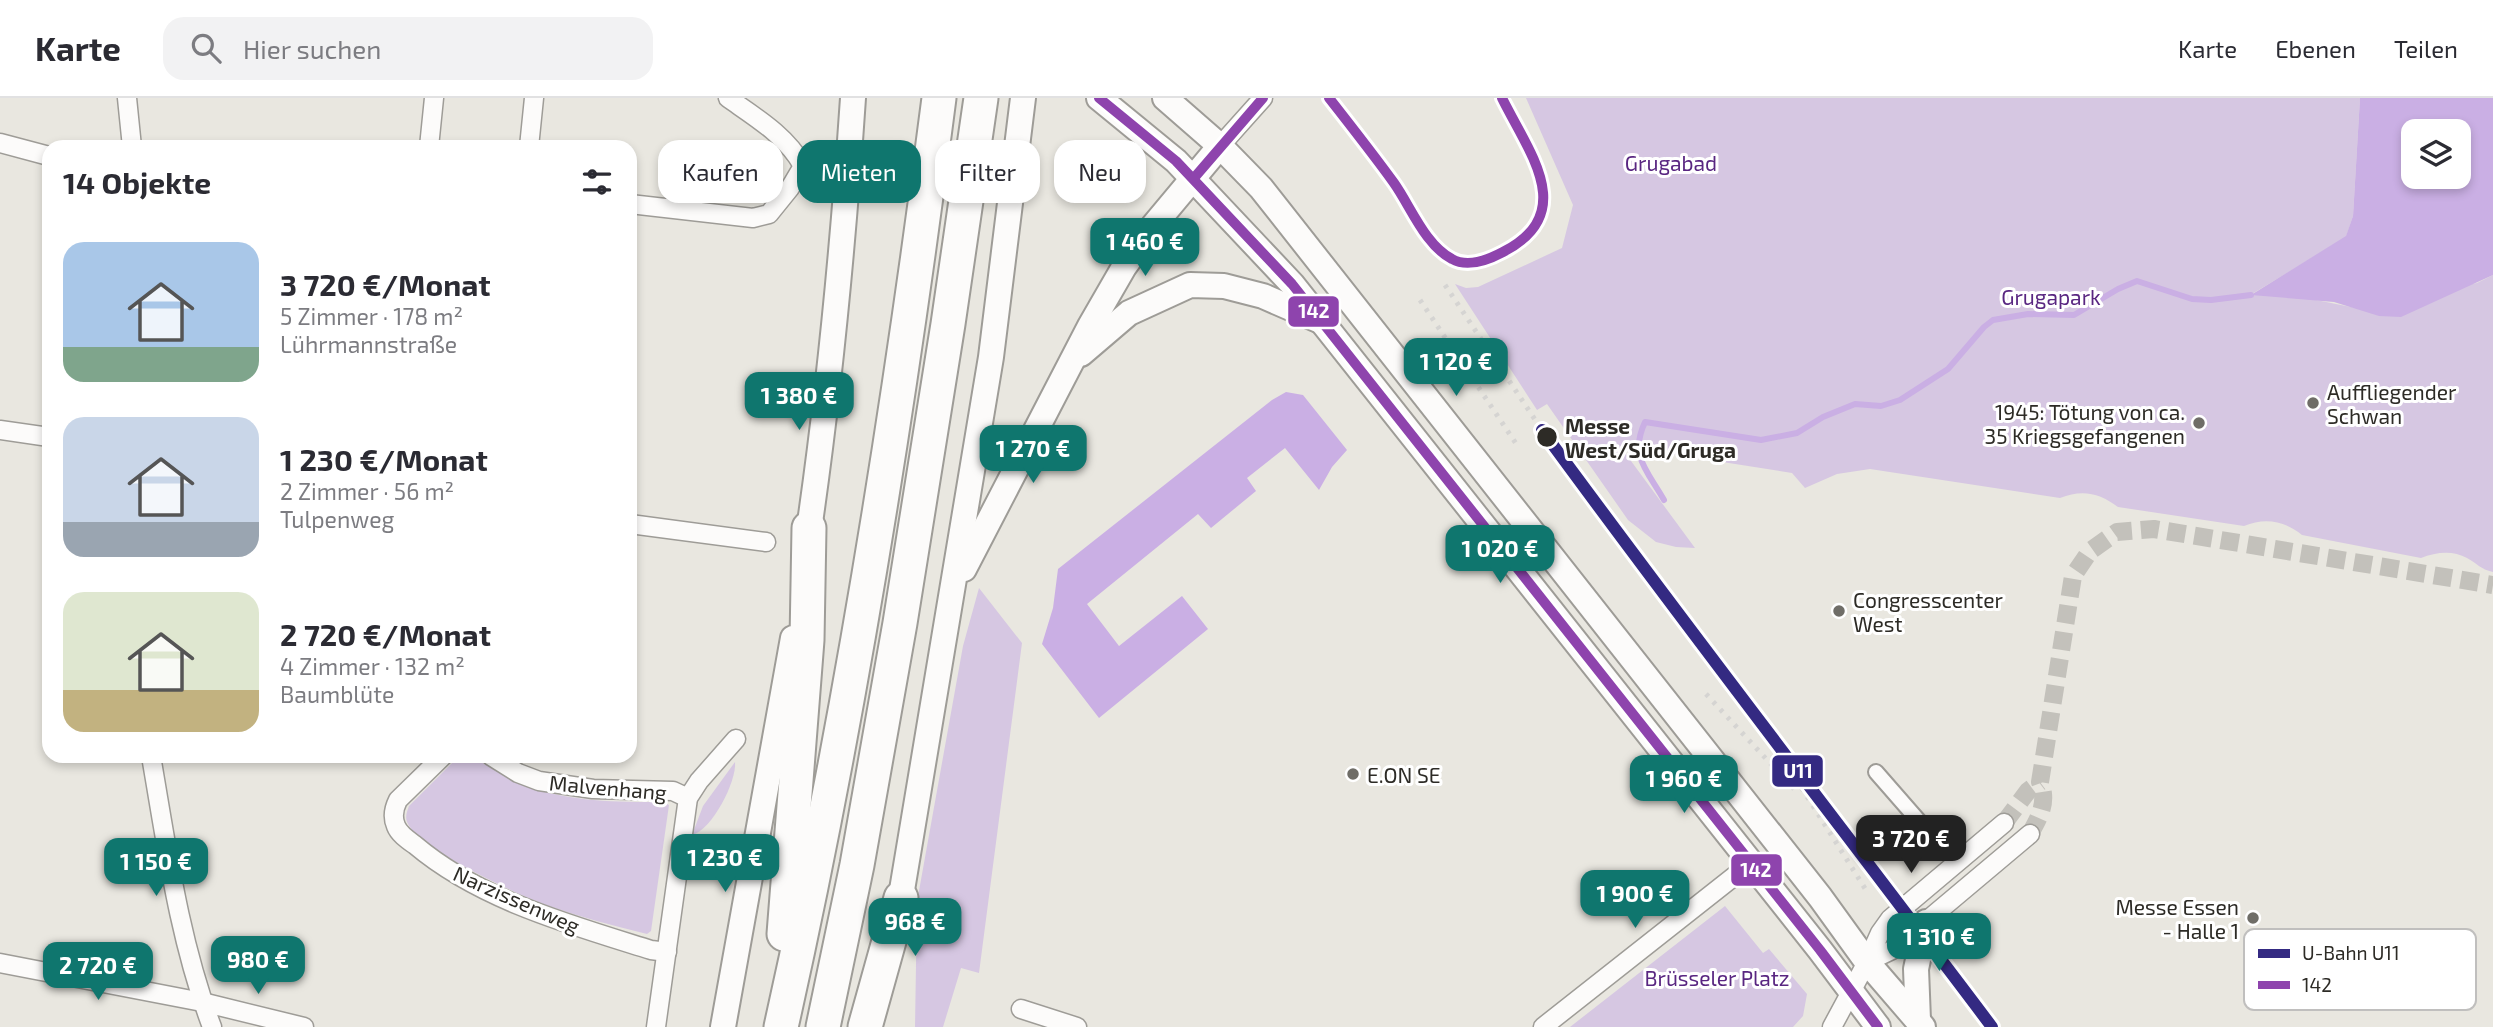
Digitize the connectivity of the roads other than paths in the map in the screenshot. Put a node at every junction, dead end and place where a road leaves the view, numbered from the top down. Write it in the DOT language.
graph roads {
  1 [pos="127,98"];
  2 [pos="434,98"];
  3 [pos="534,98"];
  4 [pos="728,98"];
  5 [pos="853,98"];
  6 [pos="939,98"];
  7 [pos="1023,98"];
  8 [pos="1099,98"];
  9 [pos="1165,98"];
  10 [pos="1263,98"];
  11 [pos="980,104"];
  12 [pos="131,140"];
  13 [pos="430,140"];
  14 [pos="530,140"];
  15 [pos="0,143"];
  16 [pos="1220,146"];
  17 [pos="42,154"];
  18 [pos="1194,178"];
  19 [pos="637,205"];
  20 [pos="1322,322"];
  21 [pos="1072,362"];
  22 [pos="0,430"];
  23 [pos="42,436"];
  24 [pos="637,525"];
  25 [pos="809,527"];
  26 [pos="766,542"];
  27 [pos="954,588"];
  28 [pos="736,739"];
  29 [pos="152,763"];
  30 [pos="436,763"];
  31 [pos="502,763"];
  32 [pos="1876,772"];
  33 [pos="688,798"];
  34 [pos="2004,823"];
  35 [pos="2030,834"];
  36 [pos="1938,843"];
  37 [pos="1751,863"];
  38 [pos="901,898"];
  39 [pos="1927,922"];
  40 [pos="667,952"];
  41 [pos="1867,962"];
  42 [pos="0,963"];
  43 [pos="1851,991"];
  44 [pos="202,1002"];
  45 [pos="1021,1009"];
  46 [pos="1920,1024"];
  47 [pos="212,1027"];
  48 [pos="304,1027"];
  49 [pos="656,1027"];
  50 [pos="723,1027"];
  51 [pos="770,1027"];
  52 [pos="781,1027"];
  53 [pos="824,1027"];
  54 [pos="865,1027"];
  55 [pos="882,1027"];
  56 [pos="1076,1027"];
  57 [pos="1543,1027"];
  58 [pos="1832,1027"];
  59 [pos="1878,1027"];
  1 -- 12 [label="street"];
  2 -- 13 [label="street"];
  3 -- 14 [label="street"];
  4 -- 19 [label="street"];
  5 -- 25 [label="main road"];
  6 -- 52 [label="highway"];
  7 -- 27 [label="main road"];
  8 -- 18 [label="main road"];
  9 -- 16 [label="main road"];
  10 -- 16 [label="street"];
  11 -- 53 [label="highway"];
  15 -- 17 [label="street"];
  16 -- 18 [label="main road"];
  16 -- 41 [label="main road"];
  18 -- 20 [label="main road"];
  18 -- 21 [label="main road"];
  20 -- 21 [label="main road"];
  20 -- 37 [label="main road"];
  21 -- 27 [label="main road"];
  22 -- 23 [label="street"];
  24 -- 26 [label="street"];
  25 -- 50 [label="main road"];
  25 -- 51 [label="highway"];
  27 -- 38 [label="main road"];
  28 -- 33 [label="street"];
  29 -- 44 [label="street"];
  30 -- 40 [label="street, Narzissenweg"];
  31 -- 33 [label="street, Malvenhang"];
  32 -- 36 [label="street"];
  33 -- 40 [label="street"];
  34 -- 41 [label="street"];
  35 -- 39 [label="street"];
  37 -- 43 [label="main road"];
  37 -- 57 [label="street"];
  38 -- 54 [label="highway"];
  38 -- 55 [label="main road"];
  39 -- 41 [label="street"];
  39 -- 46 [label="main road"];
  40 -- 49 [label="street"];
  41 -- 43 [label="street"];
  41 -- 46 [label="main road"];
  42 -- 44 [label="street"];
  43 -- 58 [label="street"];
  43 -- 59 [label="main road"];
  44 -- 47 [label="street"];
  44 -- 48 [label="street"];
  45 -- 56 [label="street"];
}
